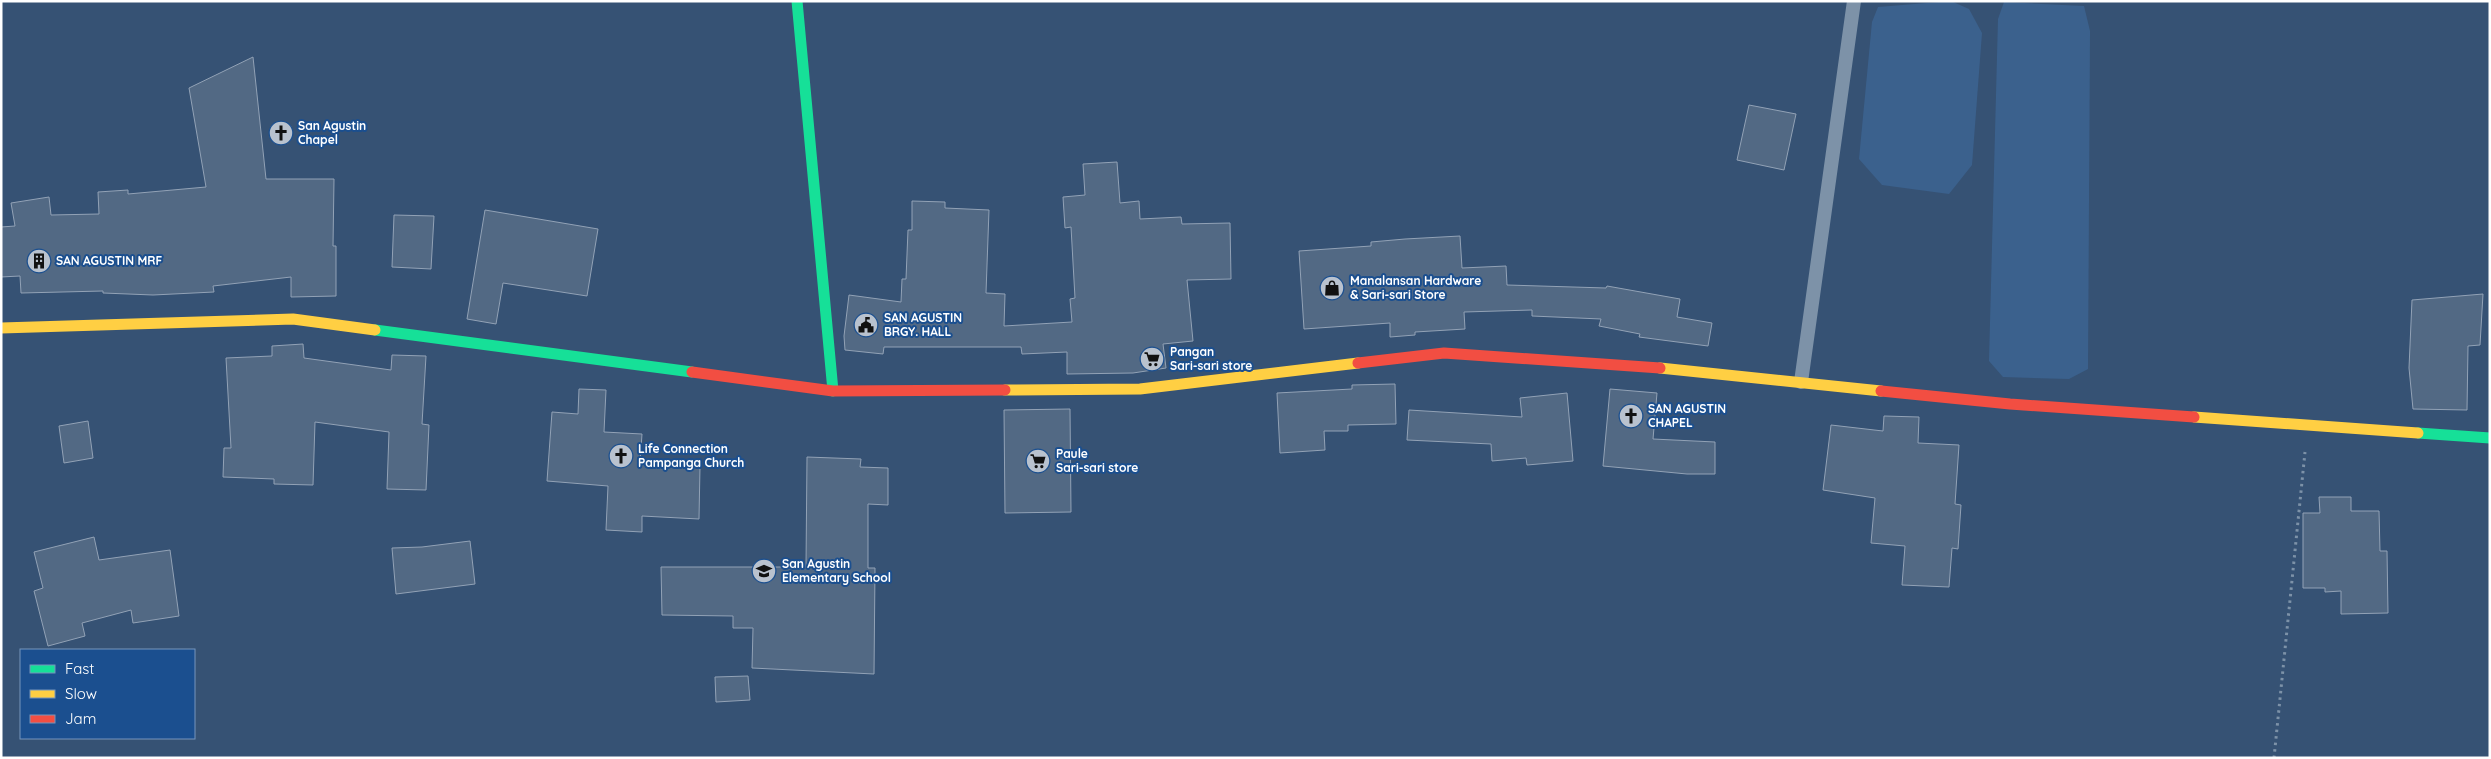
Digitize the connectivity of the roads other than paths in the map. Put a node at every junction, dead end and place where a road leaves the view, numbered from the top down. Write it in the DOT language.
graph roads {
  1 [pos="797,1"];
  2 [pos="1854,1"];
  3 [pos="1,328"];
  4 [pos="1801,382"];
  5 [pos="833,391"];
  6 [pos="2490,438"];
  1 -- 5 [label="street"];
  2 -- 4 [label="lane"];
  3 -- 5 [label="street"];
  4 -- 5 [label="street"];
  4 -- 6 [label="street"];
}
